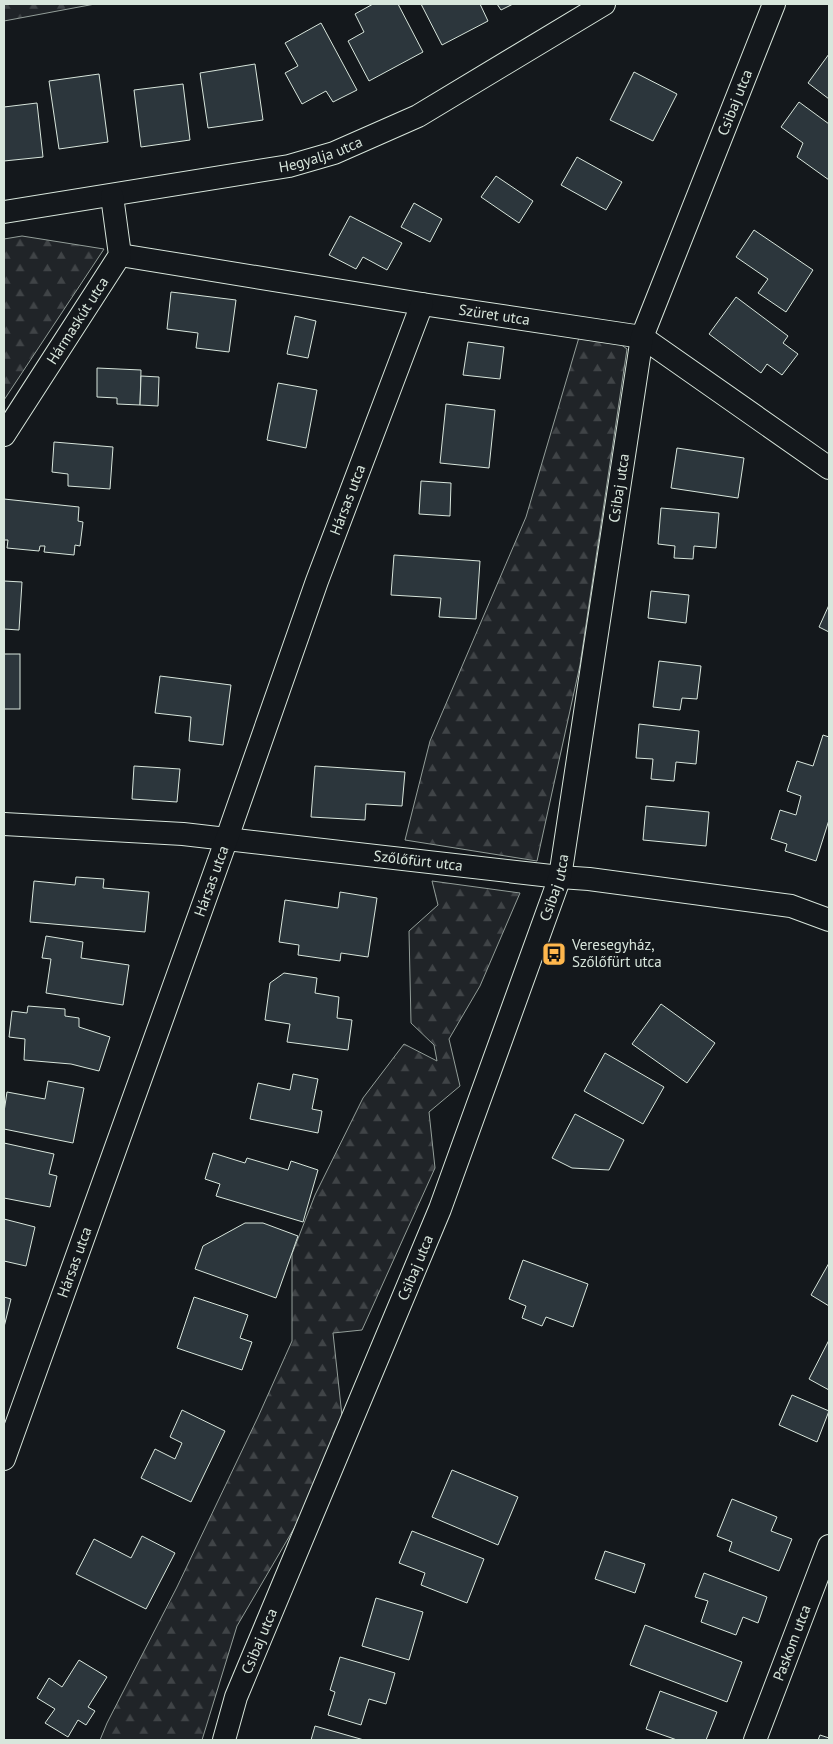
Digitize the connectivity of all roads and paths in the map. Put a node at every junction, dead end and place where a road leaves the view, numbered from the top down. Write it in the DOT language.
graph roads {
  1 [pos="604,4"];
  2 [pos="774,4"];
  3 [pos="112,196"];
  4 [pos="4,212"];
  5 [pos="120,255"];
  6 [pos="422,304"];
  7 [pos="642,337"];
  8 [pos="4,435"];
  9 [pos="829,468"];
  10 [pos="4,824"];
  11 [pos="227,838"];
  12 [pos="560,877"];
  13 [pos="829,920"];
  14 [pos="4,1459"];
  15 [pos="829,1546"];
  16 [pos="224,1740"];
  17 [pos="755,1740"];
  1 -- 3 [label="street, Hegyalja utca"];
  2 -- 7 [label="street, Csibaj utca"];
  3 -- 4 [label="street, Hegyalja utca"];
  3 -- 5 [label="street"];
  5 -- 6 [label="street, Szüret utca"];
  5 -- 8 [label="street, Hármaskút utca"];
  6 -- 7 [label="street, Szüret utca"];
  6 -- 11 [label="street, Hársas utca"];
  7 -- 9 [label="street, Szüret utca"];
  7 -- 12 [label="street, Csibaj utca"];
  10 -- 11 [label="street, Szőlőfürt utca"];
  11 -- 12 [label="street, Szőlőfürt utca"];
  11 -- 14 [label="street, Hársas utca"];
  12 -- 13 [label="street, Szőlőfürt utca"];
  12 -- 16 [label="street, Csibaj utca"];
  15 -- 17 [label="street, Paskom utca"];
}
